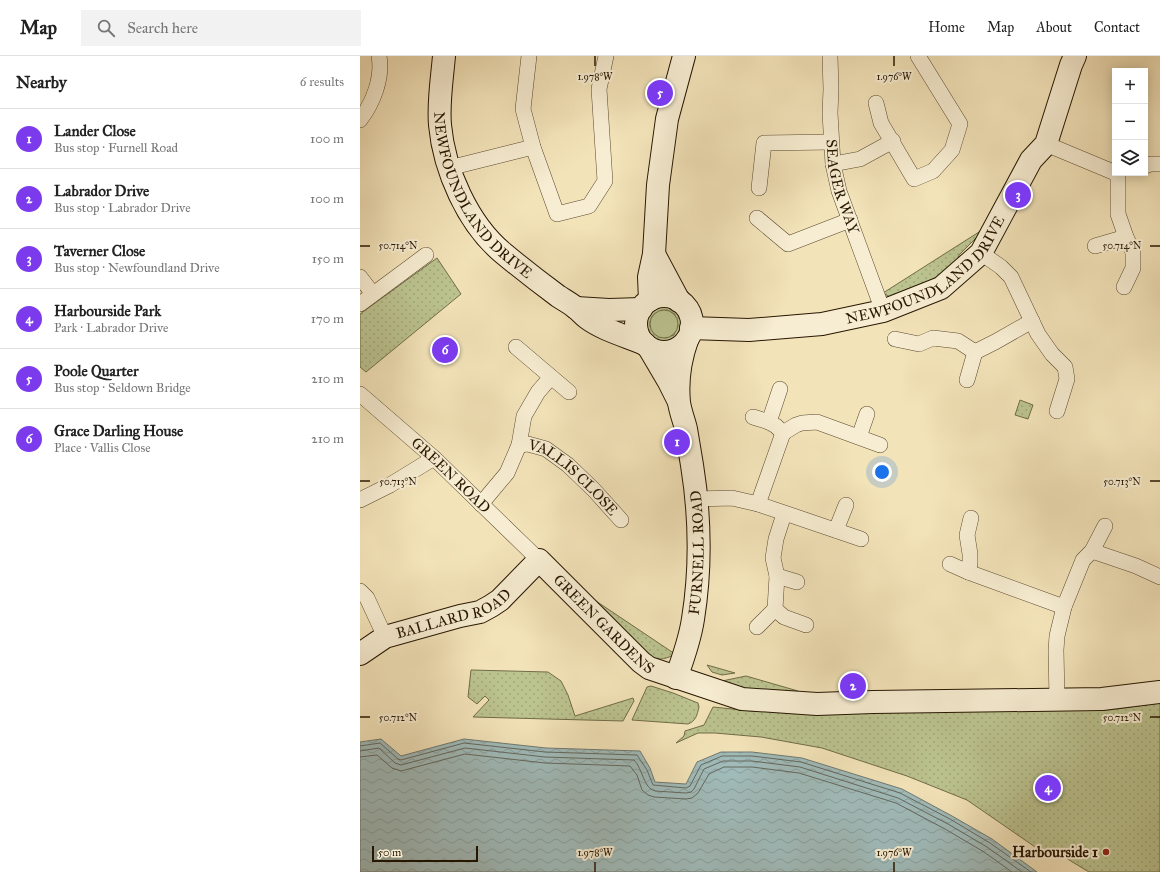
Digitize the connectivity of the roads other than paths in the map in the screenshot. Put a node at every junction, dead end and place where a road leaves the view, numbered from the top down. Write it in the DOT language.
graph roads {
  1 [pos="379,56"];
  2 [pos="444,56"];
  3 [pos="529,56"];
  4 [pos="606,56"];
  5 [pos="684,56"];
  6 [pos="830,56"];
  7 [pos="918,56"];
  8 [pos="1075,56"];
  9 [pos="876,103"];
  10 [pos="360,120"];
  11 [pos="893,141"];
  12 [pos="832,142"];
  13 [pos="1046,144"];
  14 [pos="533,147"];
  15 [pos="833,164"];
  16 [pos="449,168"];
  17 [pos="1112,169"];
  18 [pos="1124,176"];
  19 [pos="759,188"];
  20 [pos="757,218"];
  21 [pos="850,220"];
  22 [pos="1126,237"];
  23 [pos="1094,246"];
  24 [pos="981,253"];
  25 [pos="654,254"];
  26 [pos="426,255"];
  27 [pos="360,277"];
  28 [pos="1124,287"];
  29 [pos="373,294"];
  30 [pos="679,301"];
  31 [pos="360,304"];
  32 [pos="646,304"];
  33 [pos="576,308"];
  34 [pos="883,311"];
  35 [pos="1032,321"];
  36 [pos="689,334"];
  37 [pos="895,339"];
  38 [pos="647,346"];
  39 [pos="516,347"];
  40 [pos="975,352"];
  41 [pos="551,377"];
  42 [pos="967,380"];
  43 [pos="780,389"];
  44 [pos="569,392"];
  45 [pos="360,394"];
  46 [pos="680,403"];
  47 [pos="1057,411"];
  48 [pos="867,414"];
  49 [pos="753,417"];
  50 [pos="769,422"];
  51 [pos="784,433"];
  52 [pos="860,437"];
  53 [pos="519,445"];
  54 [pos="880,445"];
  55 [pos="434,458"];
  56 [pos="696,499"];
  57 [pos="360,500"];
  58 [pos="481,504"];
  59 [pos="758,504"];
  60 [pos="846,505"];
  61 [pos="784,514"];
  62 [pos="971,518"];
  63 [pos="621,520"];
  64 [pos="1105,526"];
  65 [pos="836,530"];
  66 [pos="860,539"];
  67 [pos="1092,551"];
  68 [pos="539,560"];
  69 [pos="950,564"];
  70 [pos="968,572"];
  71 [pos="777,576"];
  72 [pos="1160,577"];
  73 [pos="797,582"];
  74 [pos="360,591"];
  75 [pos="1064,607"];
  76 [pos="775,609"];
  77 [pos="806,625"];
  78 [pos="757,627"];
  79 [pos="385,637"];
  80 [pos="360,654"];
  81 [pos="676,678"];
  82 [pos="1160,692"];
  83 [pos="1057,700"];
  1 -- 10 [label="street"];
  2 -- 16 [label="street, NEWFOUNDLAND DRIVE"];
  3 -- 14 [label="street"];
  4 -- 14 [label="street"];
  5 -- 25 [label="street"];
  6 -- 12 [label="street, SEAGER WAY"];
  7 -- 11 [label="street"];
  8 -- 13 [label="street, NEWFOUNDLAND DRIVE"];
  9 -- 11 [label="street"];
  11 -- 15 [label="street"];
  12 -- 15 [label="street, SEAGER WAY"];
  12 -- 19 [label="street"];
  13 -- 17 [label="street"];
  13 -- 24 [label="street, NEWFOUNDLAND DRIVE"];
  14 -- 16 [label="street"];
  15 -- 21 [label="street, SEAGER WAY"];
  16 -- 33 [label="street, NEWFOUNDLAND DRIVE"];
  18 -- 22 [label="street"];
  20 -- 21 [label="street"];
  21 -- 34 [label="street, SEAGER WAY"];
  22 -- 23 [label="street"];
  22 -- 28 [label="street"];
  24 -- 34 [label="street, NEWFOUNDLAND DRIVE"];
  24 -- 35 [label="street"];
  25 -- 30 [label="street"];
  25 -- 32 [label="street"];
  26 -- 29 [label="street"];
  27 -- 29 [label="street"];
  29 -- 31 [label="street"];
  30 -- 32 [label="street"];
  30 -- 36 [label="street"];
  32 -- 33 [label="street"];
  32 -- 38 [label="street"];
  33 -- 38 [label="street, NEWFOUNDLAND DRIVE"];
  34 -- 36 [label="street, NEWFOUNDLAND DRIVE"];
  35 -- 40 [label="street"];
  35 -- 47 [label="street"];
  36 -- 38 [label="street, NEWFOUNDLAND DRIVE"];
  36 -- 46 [label="street, FURNELL ROAD"];
  37 -- 40 [label="street"];
  38 -- 46 [label="street, FURNELL ROAD"];
  39 -- 41 [label="street"];
  40 -- 42 [label="street"];
  41 -- 44 [label="street"];
  41 -- 53 [label="street, VALLIS CLOSE"];
  43 -- 50 [label="street"];
  45 -- 55 [label="street, GREEN ROAD"];
  46 -- 56 [label="street, FURNELL ROAD"];
  48 -- 52 [label="street"];
  49 -- 50 [label="street"];
  50 -- 51 [label="street"];
  51 -- 52 [label="street"];
  51 -- 59 [label="street"];
  52 -- 54 [label="street"];
  53 -- 58 [label="street, VALLIS CLOSE"];
  53 -- 63 [label="street, VALLIS CLOSE"];
  55 -- 57 [label="street"];
  55 -- 58 [label="street, GREEN ROAD"];
  56 -- 59 [label="street"];
  56 -- 81 [label="street, FURNELL ROAD"];
  58 -- 68 [label="street, GREEN ROAD"];
  59 -- 61 [label="street"];
  60 -- 65 [label="street"];
  61 -- 65 [label="street"];
  61 -- 71 [label="street"];
  62 -- 70 [label="street"];
  64 -- 67 [label="street"];
  65 -- 66 [label="street"];
  67 -- 72 [label="street"];
  67 -- 75 [label="street"];
  68 -- 79 [label="street, BALLARD ROAD"];
  68 -- 81 [label="street, GREEN GARDENS"];
  69 -- 70 [label="street"];
  70 -- 75 [label="street"];
  71 -- 73 [label="street"];
  71 -- 76 [label="street"];
  74 -- 79 [label="street"];
  75 -- 83 [label="street"];
  76 -- 77 [label="street"];
  76 -- 78 [label="street"];
  79 -- 80 [label="street, BALLARD ROAD"];
  81 -- 83 [label="street, GREEN GARDENS"];
  82 -- 83 [label="street, GREEN GARDENS"];
}
